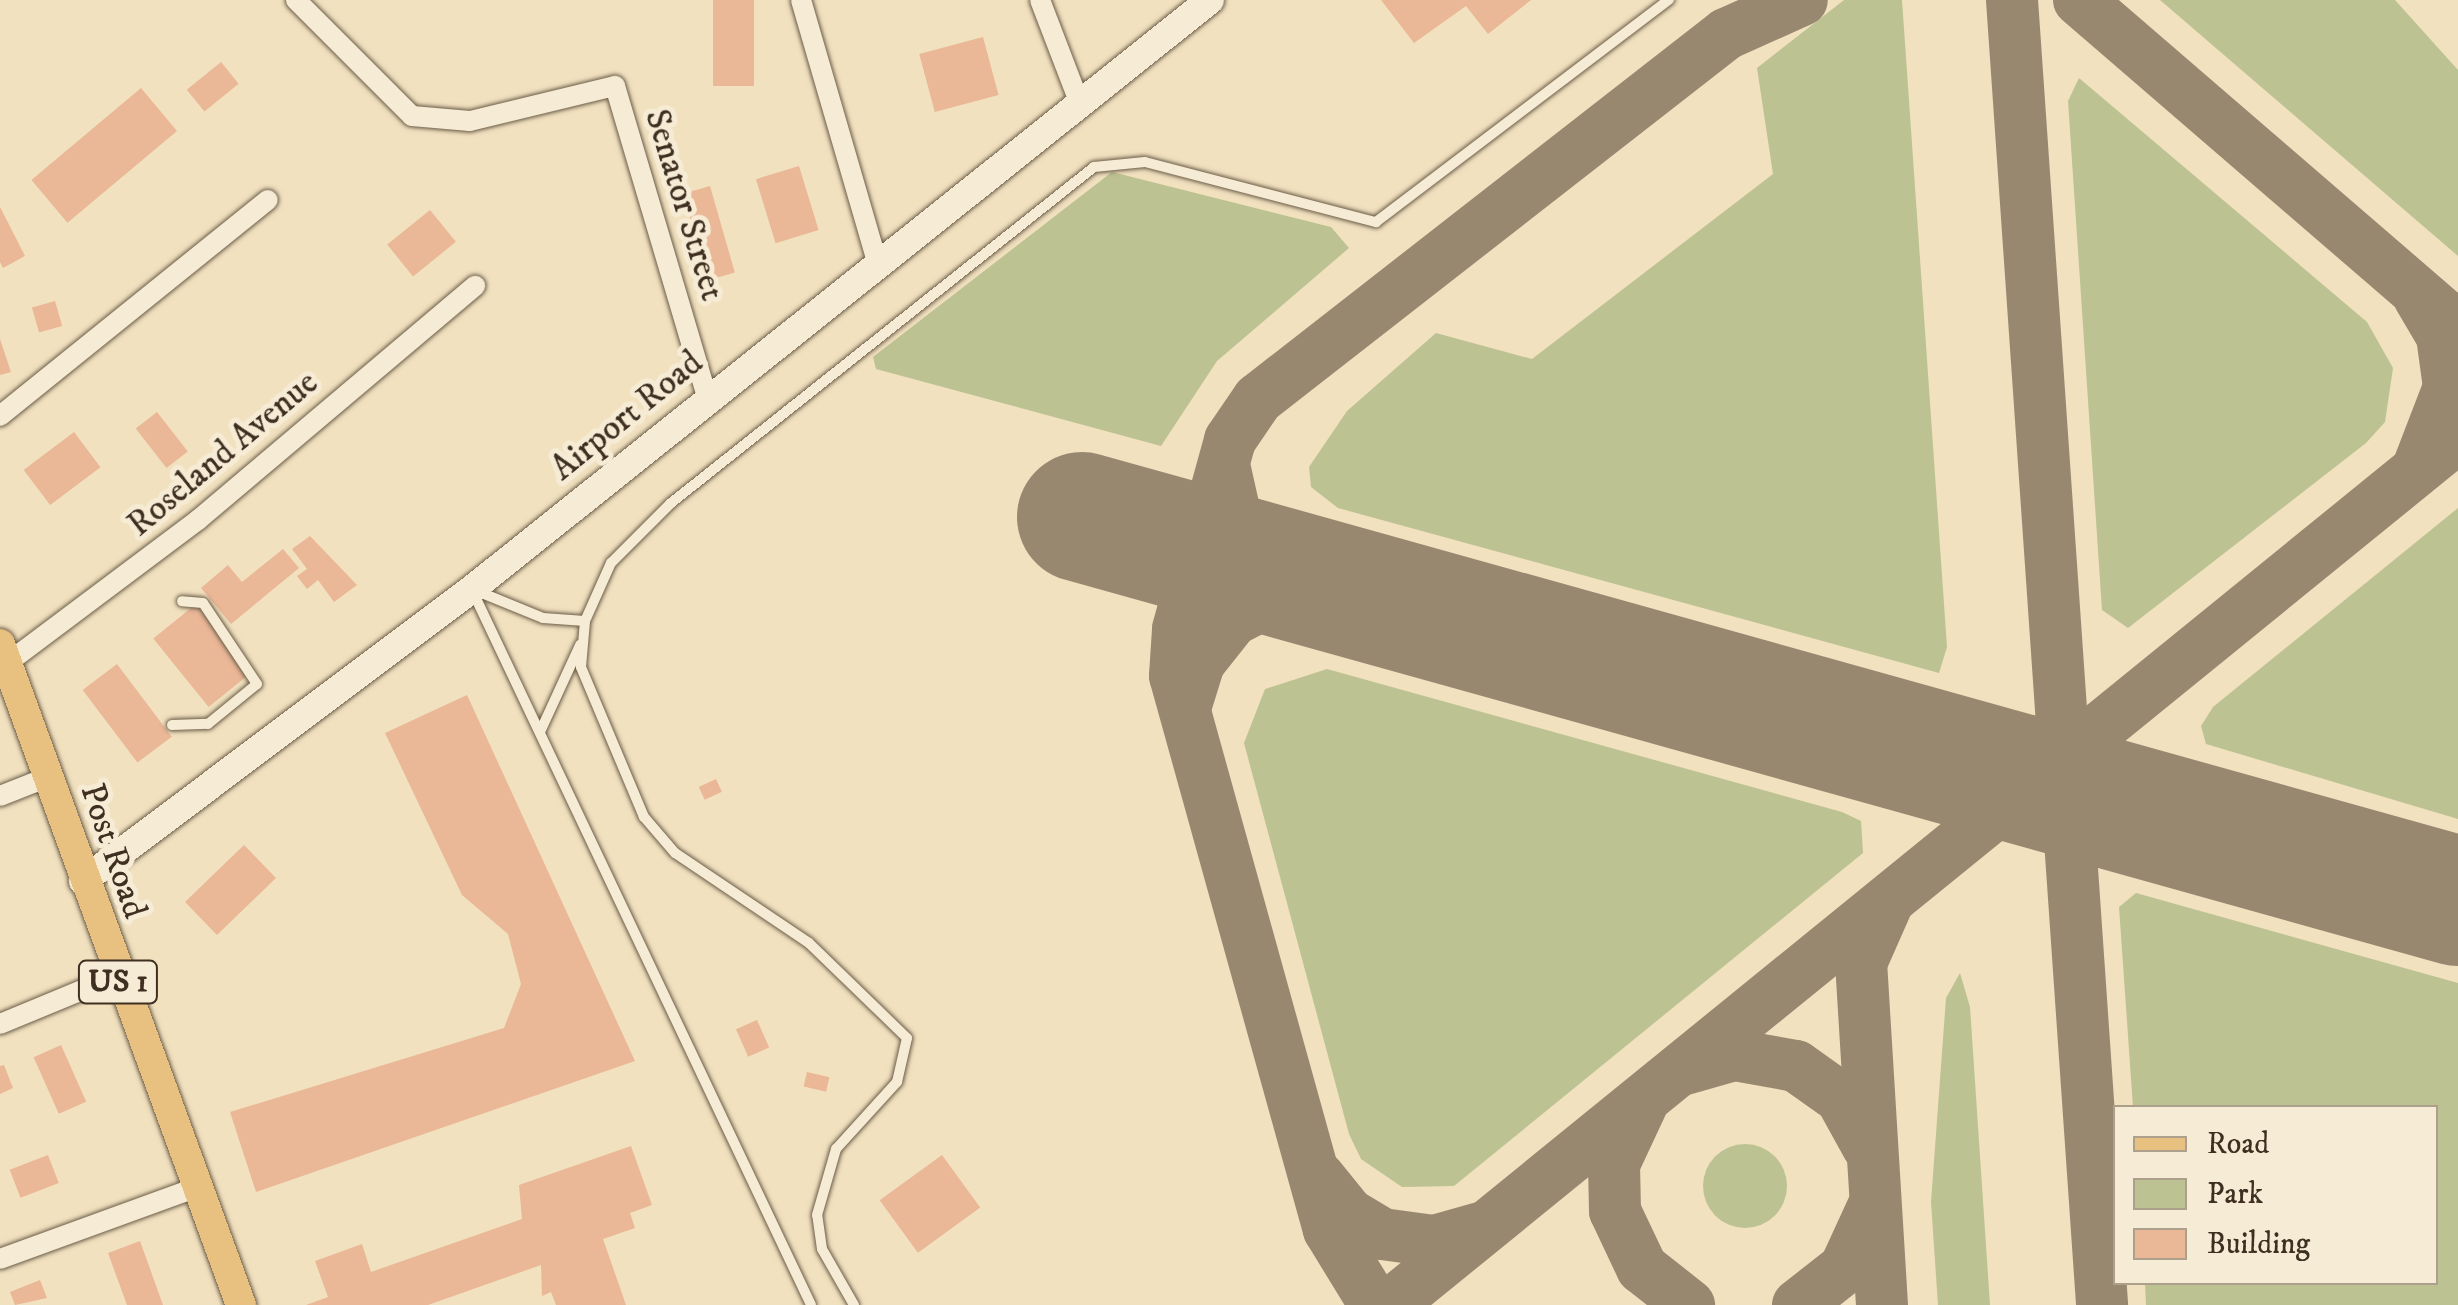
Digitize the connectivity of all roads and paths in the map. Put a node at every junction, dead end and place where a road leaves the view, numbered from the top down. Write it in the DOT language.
graph roads {
  1 [pos="296,0"];
  2 [pos="801,0"];
  3 [pos="1040,0"];
  4 [pos="1210,0"];
  5 [pos="1669,0"];
  6 [pos="1080,104"];
  7 [pos="268,200"];
  8 [pos="876,262"];
  9 [pos="475,286"];
  10 [pos="708,400"];
  11 [pos="0,416"];
  12 [pos="472,589"];
  13 [pos="182,601"];
  14 [pos="584,620"];
  15 [pos="580,644"];
  16 [pos="3,654"];
  17 [pos="172,725"];
  18 [pos="540,732"];
  19 [pos="48,777"];
  20 [pos="0,796"];
  21 [pos="83,881"];
  22 [pos="116,976"];
  23 [pos="0,1024"];
  24 [pos="198,1187"];
  25 [pos="0,1259"];
  26 [pos="241,1305"];
  27 [pos="811,1305"];
  28 [pos="854,1305"];
  1 -- 10 [label="street, Senator Street"];
  2 -- 8 [label="street"];
  3 -- 6 [label="street"];
  4 -- 6 [label="main road, Airport Road"];
  5 -- 14 [label="lane"];
  6 -- 8 [label="main road, Airport Road"];
  7 -- 11 [label="street"];
  8 -- 10 [label="main road, Airport Road"];
  9 -- 16 [label="street, Roseland Avenue"];
  10 -- 12 [label="main road, Airport Road"];
  12 -- 14 [label="lane"];
  12 -- 18 [label="lane"];
  12 -- 21 [label="main road, Airport Road"];
  13 -- 17 [label="lane"];
  14 -- 15 [label="lane"];
  15 -- 18 [label="lane"];
  15 -- 28 [label="lane"];
  16 -- 19 [label="main road, Post Road / US 1"];
  18 -- 27 [label="lane"];
  19 -- 20 [label="street"];
  19 -- 21 [label="main road, Post Road / US 1"];
  21 -- 22 [label="main road, Post Road / US 1"];
  22 -- 23 [label="street"];
  22 -- 24 [label="main road, Post Road / US 1"];
  24 -- 25 [label="street"];
  24 -- 26 [label="main road, Post Road / US 1"];
}
